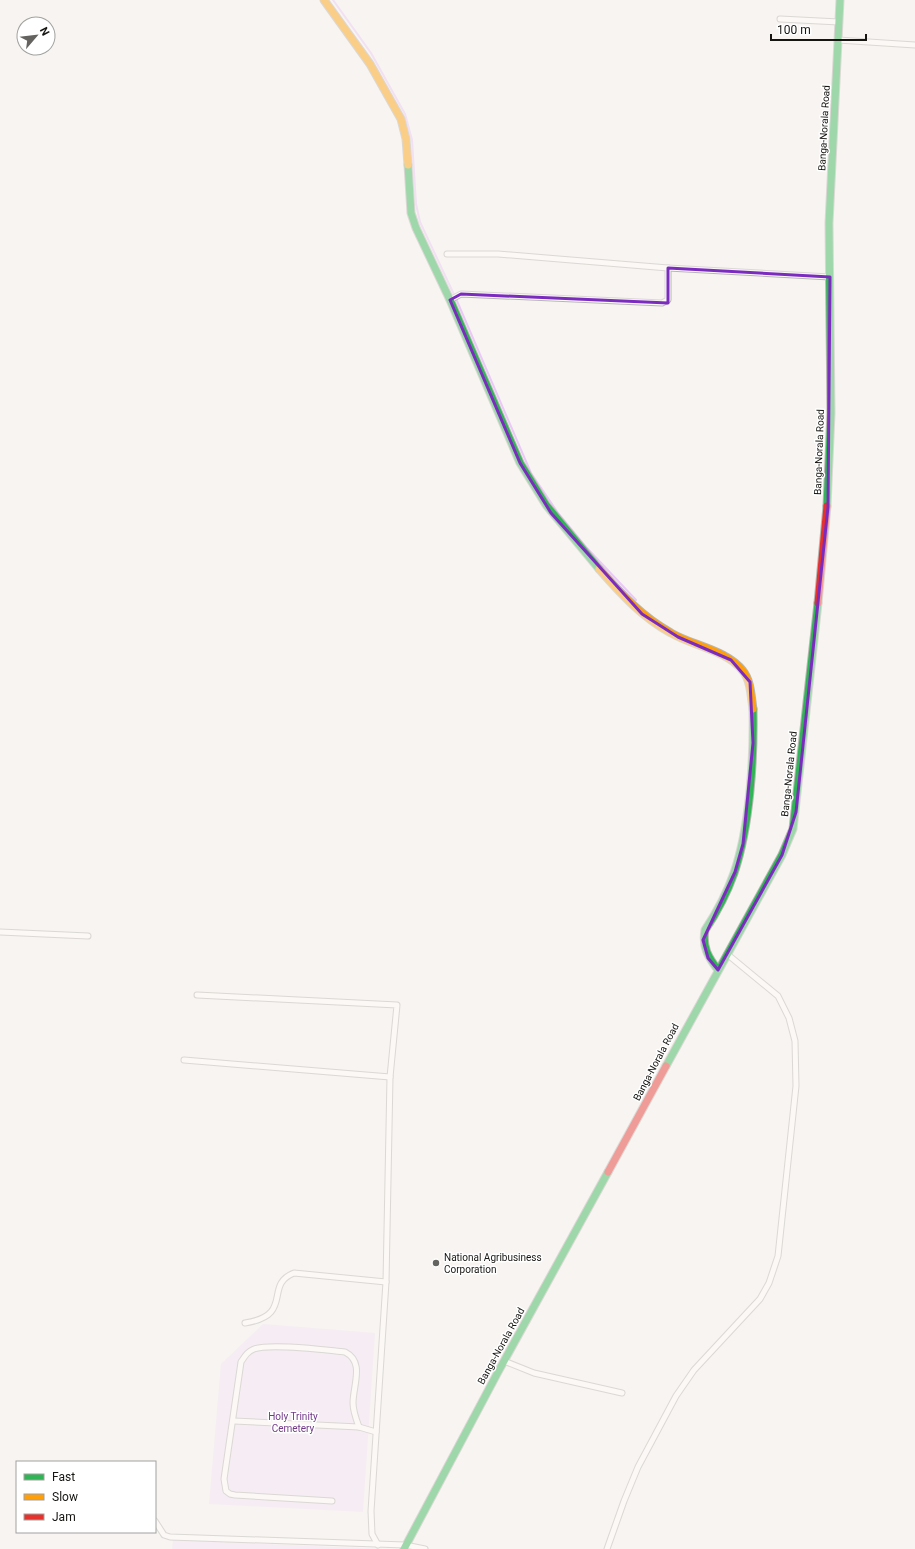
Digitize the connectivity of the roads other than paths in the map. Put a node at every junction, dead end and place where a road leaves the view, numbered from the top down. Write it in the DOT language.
graph roads {
  1 [pos="324,0"];
  2 [pos="840,0"];
  3 [pos="780,19"];
  4 [pos="839,22"];
  5 [pos="838,40"];
  6 [pos="915,45"];
  7 [pos="447,254"];
  8 [pos="668,268"];
  9 [pos="830,277"];
  10 [pos="450,300"];
  11 [pos="0,932"];
  12 [pos="88,936"];
  13 [pos="727,954"];
  14 [pos="718,970"];
  15 [pos="197,995"];
  16 [pos="184,1060"];
  17 [pos="390,1077"];
  18 [pos="386,1282"];
  19 [pos="245,1323"];
  20 [pos="504,1361"];
  21 [pos="622,1393"];
  22 [pos="234,1421"];
  23 [pos="359,1427"];
  24 [pos="376,1432"];
  25 [pos="332,1501"];
  26 [pos="156,1522"];
  27 [pos="378,1545"];
  28 [pos="404,1547"];
  29 [pos="425,1549"];
  30 [pos="607,1549"];
  1 -- 10 [label="main road"];
  2 -- 4 [label="main road, Banga-Norala Road"];
  3 -- 4 [label="street"];
  4 -- 5 [label="main road, Banga-Norala Road"];
  5 -- 6 [label="street"];
  5 -- 9 [label="main road, Banga-Norala Road"];
  7 -- 8 [label="street"];
  8 -- 9 [label="street"];
  8 -- 10 [label="street"];
  9 -- 13 [label="main road, Banga-Norala Road"];
  10 -- 14 [label="main road"];
  11 -- 12 [label="street"];
  13 -- 14 [label="main road, Banga-Norala Road"];
  13 -- 30 [label="street"];
  14 -- 20 [label="main road, Banga-Norala Road"];
  15 -- 17 [label="street"];
  16 -- 17 [label="street"];
  17 -- 18 [label="street"];
  18 -- 19 [label="street"];
  18 -- 24 [label="street"];
  20 -- 21 [label="street"];
  20 -- 28 [label="main road, Banga-Norala Road"];
  22 -- 23 [label="street"];
  22 -- 23 [label="street"];
  22 -- 25 [label="street"];
  23 -- 24 [label="street"];
  24 -- 27 [label="street"];
  26 -- 27 [label="street"];
  27 -- 28 [label="street"];
  28 -- 29 [label="street"];
}
